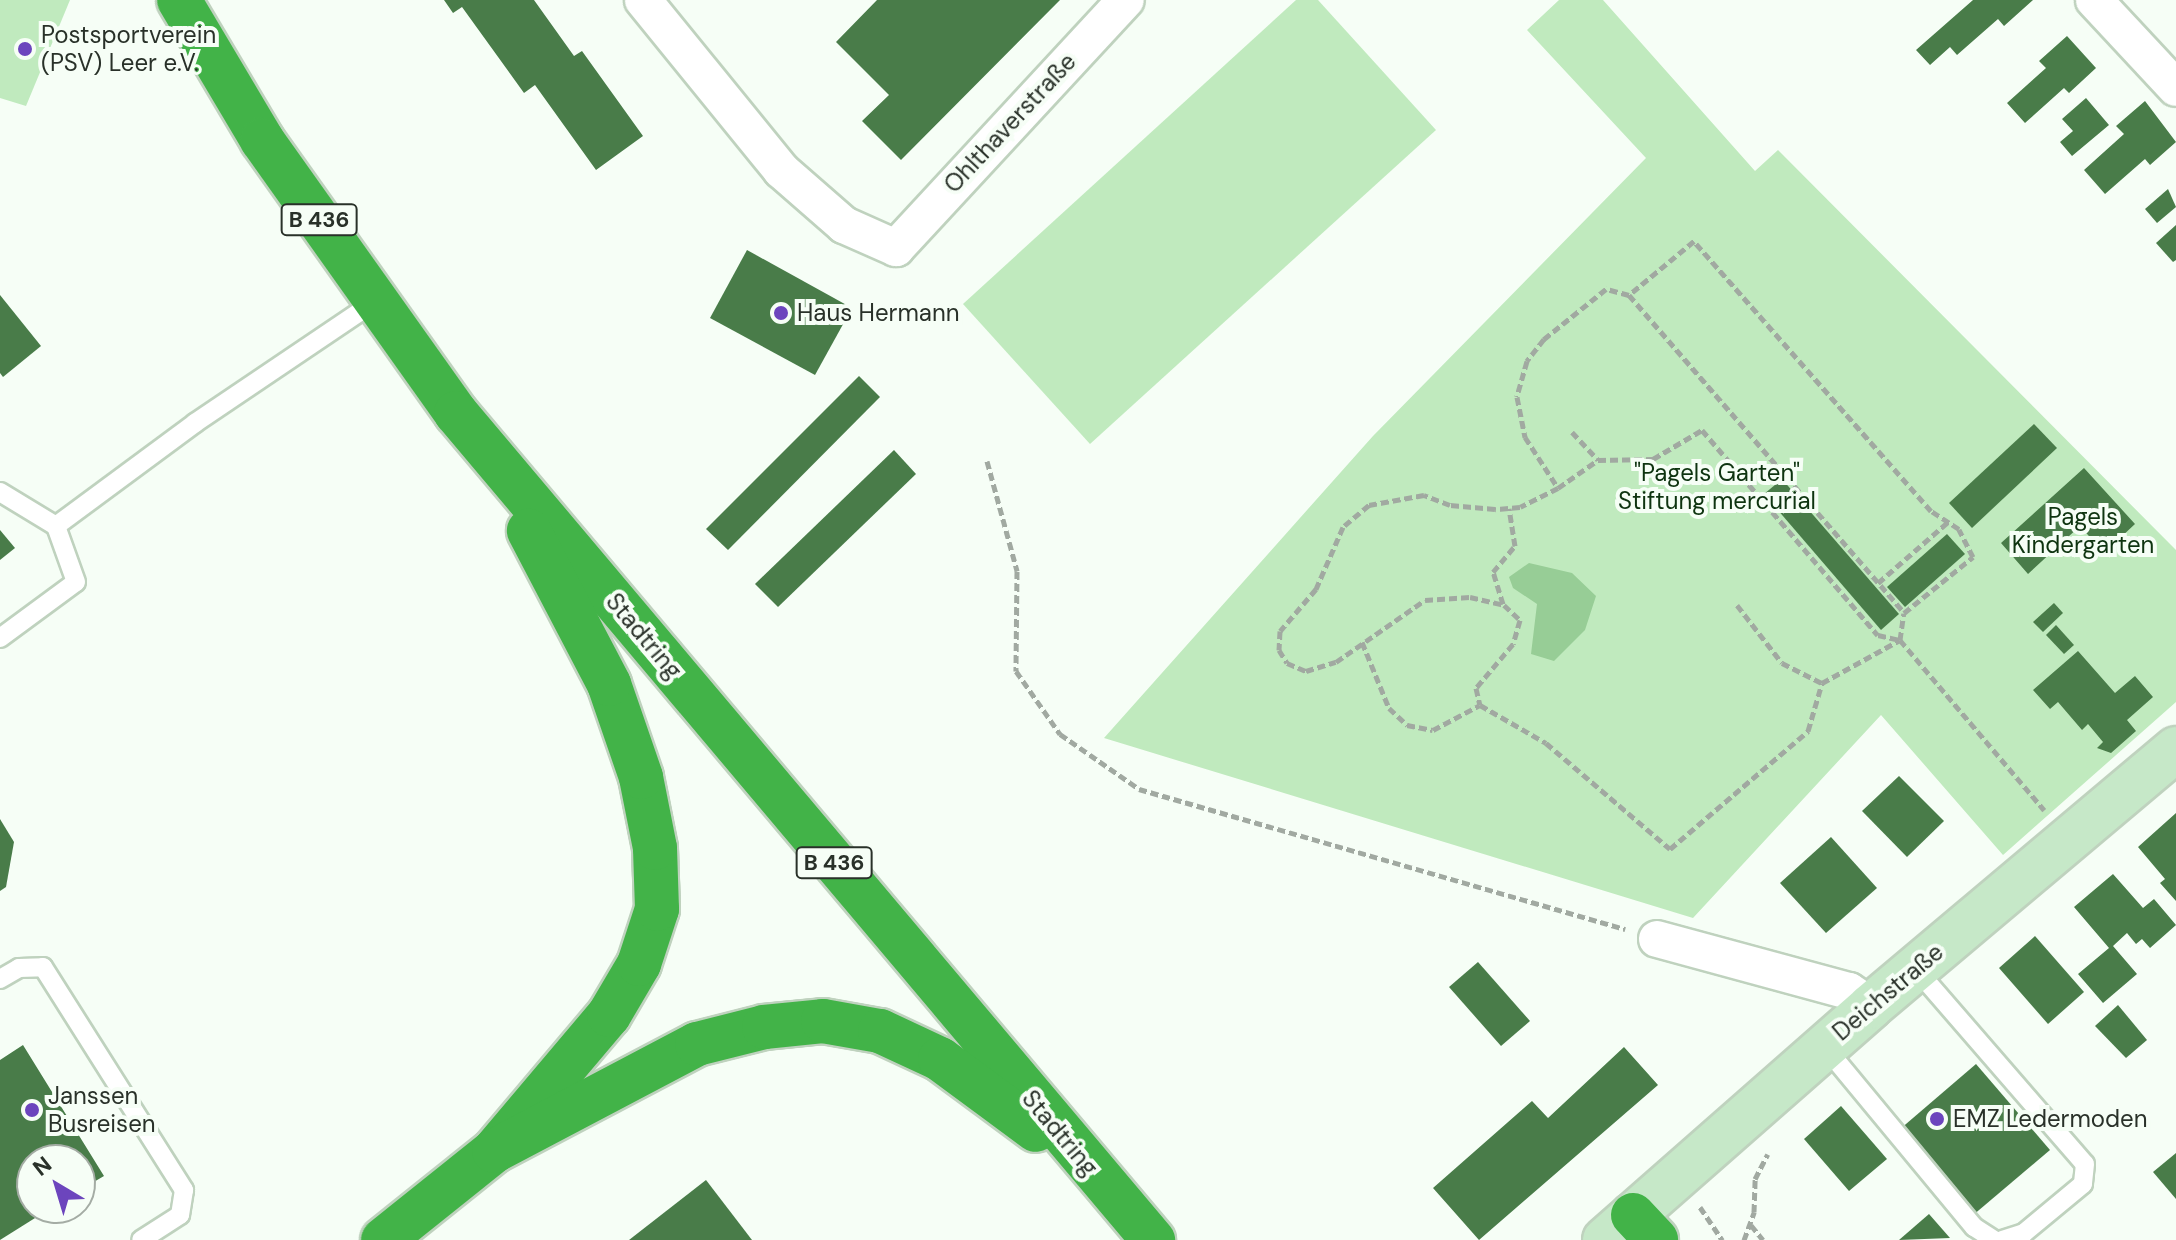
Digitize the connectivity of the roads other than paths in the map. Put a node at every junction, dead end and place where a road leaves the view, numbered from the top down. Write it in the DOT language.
graph roads {
  1 [pos="179,0"];
  2 [pos="643,0"];
  3 [pos="1126,0"];
  4 [pos="2094,0"];
  5 [pos="2176,88"];
  6 [pos="377,301"];
  7 [pos="456,413"];
  8 [pos="0,492"];
  9 [pos="56,526"];
  10 [pos="0,638"];
  11 [pos="2176,749"];
  12 [pos="1657,939"];
  13 [pos="1915,968"];
  14 [pos="0,979"];
  15 [pos="1871,1006"];
  16 [pos="1824,1046"];
  17 [pos="494,1151"];
  18 [pos="1093,1172"];
  19 [pos="1631,1232"];
  20 [pos="141,1240"];
  21 [pos="383,1240"];
  22 [pos="1153,1240"];
  23 [pos="1994,1240"];
  24 [pos="2002,1240"];
  1 -- 6 [label="highway, Stadtring / B 436"];
  2 -- 3 [label="street, Ohlthaverstraße"];
  4 -- 5 [label="street"];
  6 -- 7 [label="highway, Stadtring / B 436"];
  6 -- 9 [label="lane"];
  7 -- 17 [label="highway"];
  7 -- 18 [label="highway, Stadtring / B 436"];
  8 -- 9 [label="lane"];
  9 -- 10 [label="lane"];
  11 -- 13 [label="main road, Deichstraße"];
  12 -- 15 [label="street"];
  13 -- 15 [label="main road, Deichstraße"];
  13 -- 24 [label="lane"];
  14 -- 20 [label="lane"];
  15 -- 16 [label="main road, Deichstraße"];
  16 -- 19 [label="main road, Deichstraße"];
  16 -- 23 [label="lane"];
  17 -- 18 [label="highway"];
  17 -- 21 [label="highway"];
  18 -- 22 [label="highway, Stadtring / B 436"];
}
